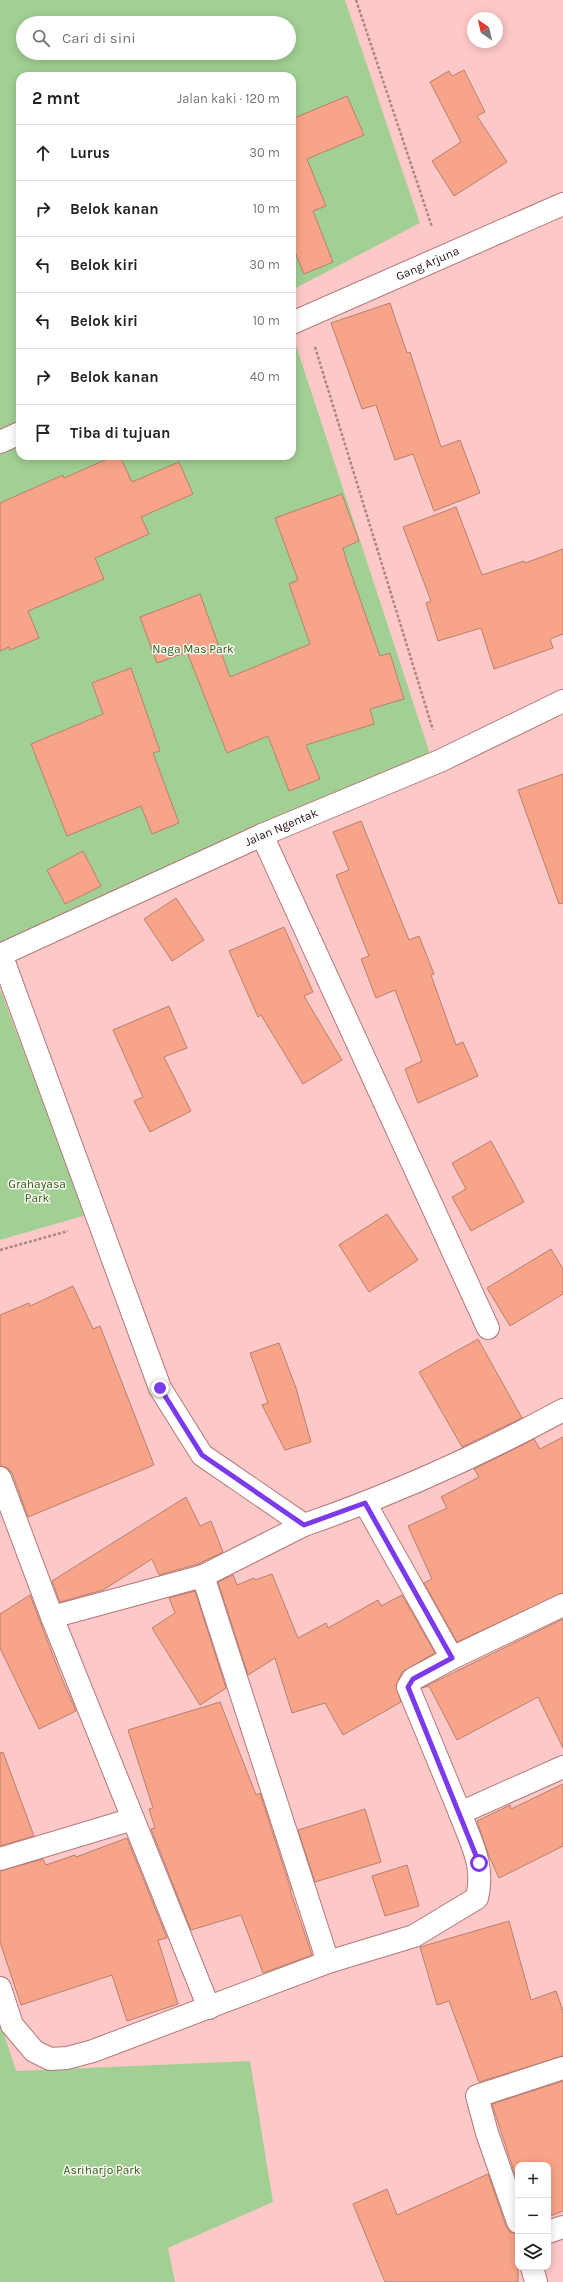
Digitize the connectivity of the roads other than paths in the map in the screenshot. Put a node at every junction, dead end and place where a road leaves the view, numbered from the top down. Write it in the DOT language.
graph roads {
  1 [pos="563,204"];
  2 [pos="299,320"];
  3 [pos="16,435"];
  4 [pos="0,442"];
  5 [pos="563,701"];
  6 [pos="262,835"];
  7 [pos="1,954"];
  8 [pos="488,1328"];
  9 [pos="563,1410"];
  10 [pos="0,1478"];
  11 [pos="365,1503"];
  12 [pos="304,1525"];
  13 [pos="203,1576"];
  14 [pos="563,1605"];
  15 [pos="52,1617"];
  16 [pos="452,1658"];
  17 [pos="563,1766"];
  18 [pos="460,1813"];
  19 [pos="133,1819"];
  20 [pos="0,1859"];
  21 [pos="328,1962"];
  22 [pos="0,1988"];
  23 [pos="209,2008"];
  24 [pos="563,2068"];
  25 [pos="515,2213"];
  26 [pos="563,2228"];
  27 [pos="551,2231"];
  28 [pos="533,2270"];
  29 [pos="536,2282"];
  1 -- 2 [label="street, Gang Arjuna"];
  3 -- 4 [label="street"];
  5 -- 6 [label="street, Jalan Ngentak"];
  6 -- 7 [label="street, Jalan Ngentak"];
  6 -- 8 [label="street"];
  7 -- 12 [label="street"];
  9 -- 11 [label="street"];
  10 -- 15 [label="street"];
  11 -- 12 [label="street"];
  11 -- 16 [label="street"];
  12 -- 13 [label="street"];
  13 -- 15 [label="street"];
  13 -- 21 [label="street"];
  14 -- 16 [label="street"];
  15 -- 19 [label="street"];
  16 -- 18 [label="street"];
  17 -- 18 [label="street"];
  18 -- 21 [label="street"];
  19 -- 20 [label="street"];
  19 -- 23 [label="street"];
  21 -- 23 [label="street"];
  22 -- 23 [label="street"];
  24 -- 25 [label="street"];
  26 -- 27 [label="street"];
  28 -- 29 [label="street"];
}
